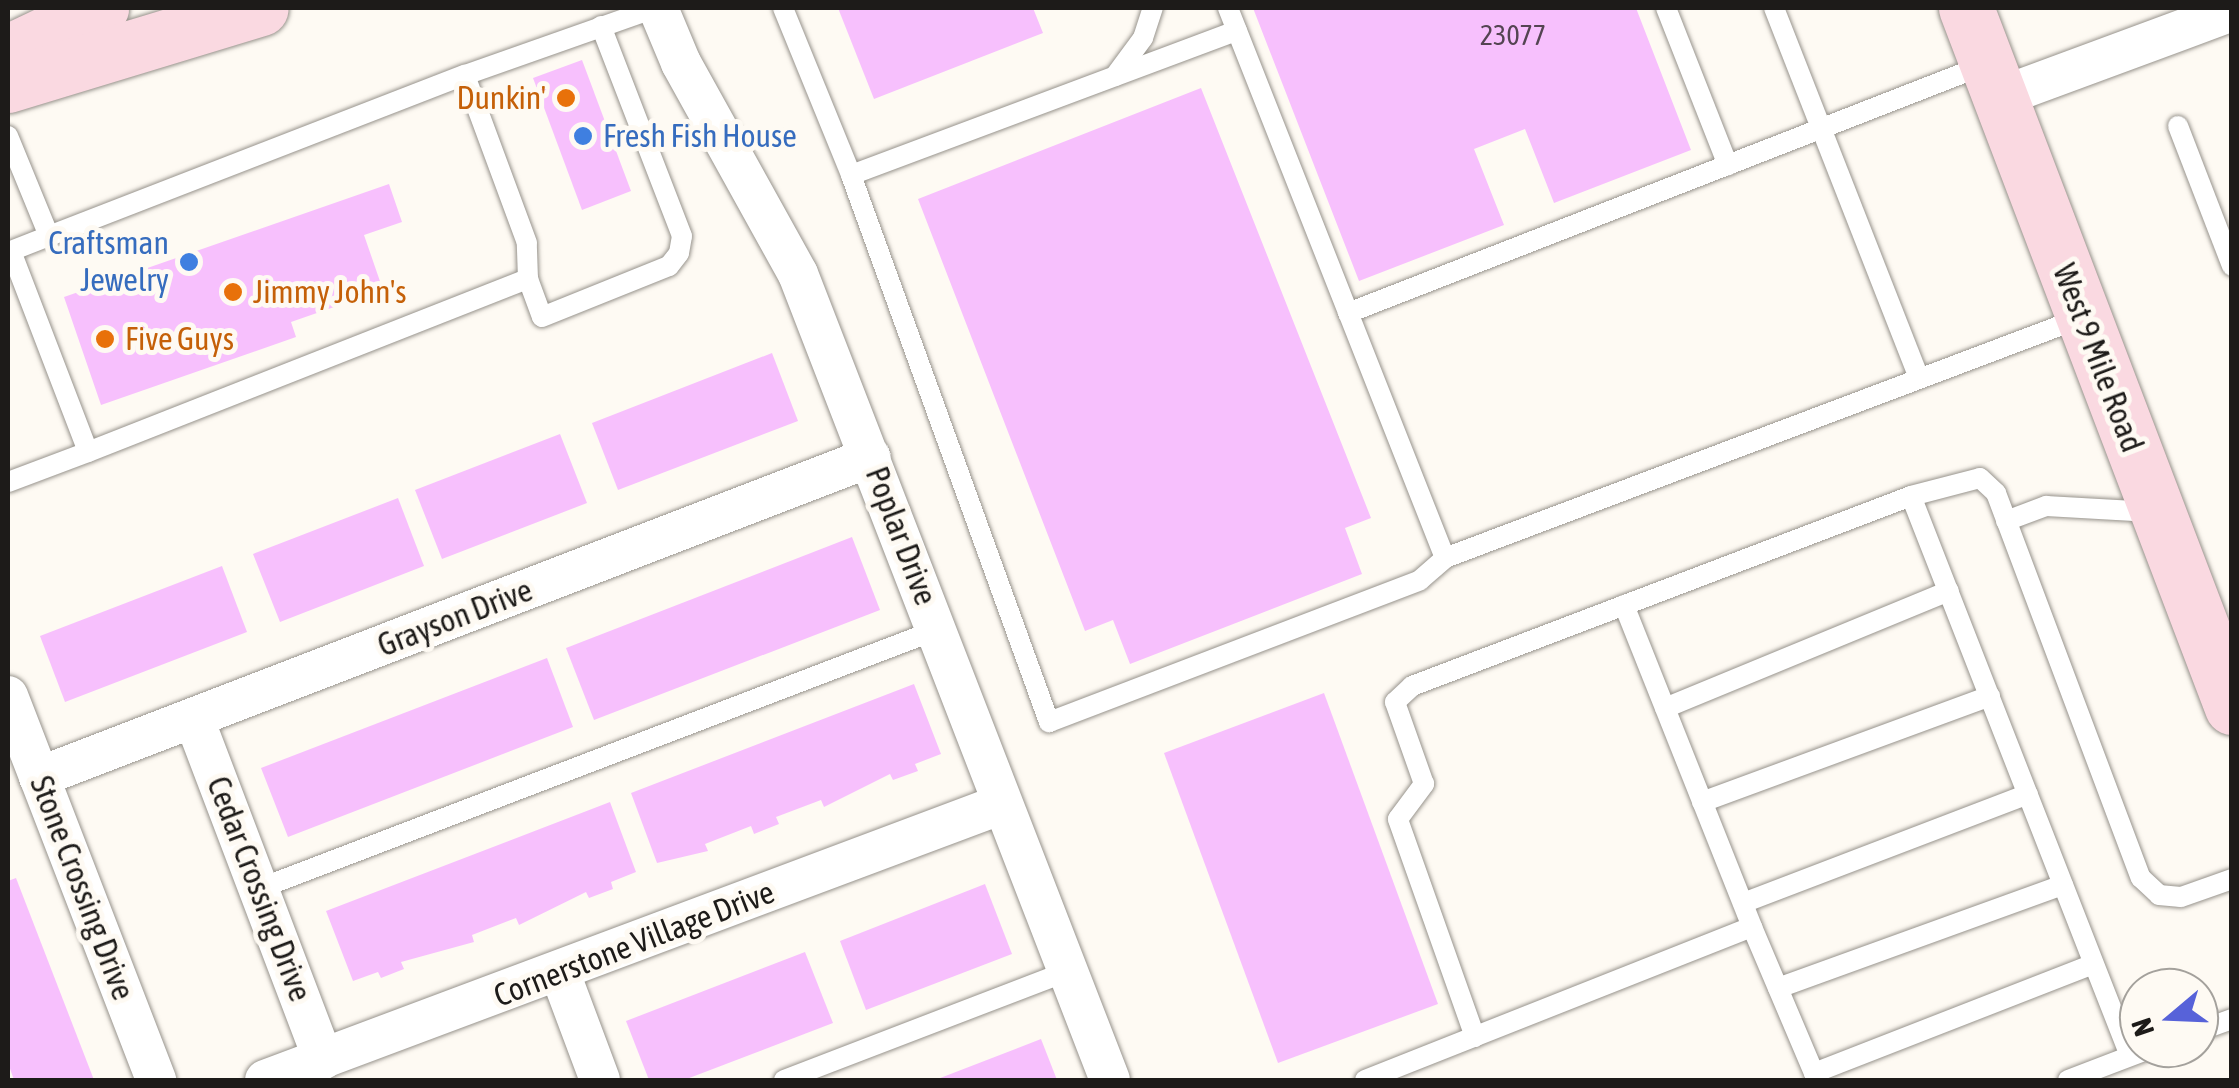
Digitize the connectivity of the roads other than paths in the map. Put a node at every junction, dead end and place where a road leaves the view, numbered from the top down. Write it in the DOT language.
graph roads {
  1 [pos="101,8"];
  2 [pos="261,8"];
  3 [pos="657,8"];
  4 [pos="783,8"];
  5 [pos="1152,8"];
  6 [pos="1228,8"];
  7 [pos="1666,8"];
  8 [pos="1774,8"];
  9 [pos="1966,8"];
  10 [pos="2232,10"];
  11 [pos="601,26"];
  12 [pos="1237,32"];
  13 [pos="8,52"];
  14 [pos="465,76"];
  15 [pos="1114,77"];
  16 [pos="1993,80"];
  17 [pos="8,85"];
  18 [pos="2178,126"];
  19 [pos="1820,129"];
  20 [pos="8,136"];
  21 [pos="1728,165"];
  22 [pos="851,176"];
  23 [pos="49,236"];
  24 [pos="2232,266"];
  25 [pos="528,279"];
  26 [pos="1348,313"];
  27 [pos="2084,317"];
  28 [pos="1918,376"];
  29 [pos="88,452"];
  30 [pos="871,457"];
  31 [pos="8,482"];
  32 [pos="1912,496"];
  33 [pos="2154,512"];
  34 [pos="2006,521"];
  35 [pos="1446,558"];
  36 [pos="1949,591"];
  37 [pos="1624,606"];
  38 [pos="936,630"];
  39 [pos="8,696"];
  40 [pos="1990,696"];
  41 [pos="2232,707"];
  42 [pos="1665,708"];
  43 [pos="194,718"];
  44 [pos="39,776"];
  45 [pos="2028,794"];
  46 [pos="1702,802"];
  47 [pos="1002,804"];
  48 [pos="2232,878"];
  49 [pos="2063,885"];
  50 [pos="261,888"];
  51 [pos="1743,903"];
  52 [pos="1752,927"];
  53 [pos="2094,964"];
  54 [pos="1068,971"];
  55 [pos="560,973"];
  56 [pos="1778,988"];
  57 [pos="2119,1028"];
  58 [pos="1475,1037"];
  59 [pos="323,1060"];
  60 [pos="2119,1060"];
  61 [pos="1815,1077"];
  62 [pos="156,1080"];
  63 [pos="265,1080"];
  64 [pos="600,1080"];
  65 [pos="784,1080"];
  66 [pos="1110,1080"];
  67 [pos="1366,1080"];
  68 [pos="2068,1080"];
  1 -- 13 [label="main road"];
  2 -- 17 [label="main road"];
  3 -- 11 [label="lane"];
  3 -- 30 [label="street, Poplar Drive"];
  4 -- 22 [label="lane"];
  5 -- 15 [label="lane"];
  6 -- 12 [label="lane"];
  7 -- 21 [label="lane"];
  8 -- 19 [label="lane"];
  9 -- 16 [label="main road, West 9 Mile Road"];
  10 -- 16 [label="street"];
  11 -- 14 [label="lane"];
  11 -- 25 [label="lane"];
  12 -- 15 [label="lane"];
  12 -- 26 [label="lane"];
  14 -- 23 [label="lane"];
  14 -- 25 [label="lane"];
  15 -- 22 [label="lane"];
  16 -- 19 [label="lane"];
  16 -- 27 [label="main road, West 9 Mile Road"];
  18 -- 24 [label="lane"];
  19 -- 21 [label="lane"];
  19 -- 28 [label="lane"];
  20 -- 23 [label="lane"];
  21 -- 26 [label="lane"];
  22 -- 35 [label="lane"];
  23 -- 29 [label="lane"];
  25 -- 29 [label="lane"];
  26 -- 35 [label="lane"];
  27 -- 28 [label="lane"];
  27 -- 33 [label="main road, West 9 Mile Road"];
  28 -- 35 [label="lane"];
  29 -- 31 [label="lane"];
  30 -- 38 [label="street, Poplar Drive"];
  30 -- 43 [label="street, Grayson Drive"];
  32 -- 34 [label="lane"];
  32 -- 36 [label="lane"];
  32 -- 37 [label="lane"];
  33 -- 34 [label="lane"];
  33 -- 41 [label="main road, West 9 Mile Road"];
  34 -- 48 [label="lane"];
  36 -- 40 [label="lane"];
  36 -- 42 [label="lane"];
  37 -- 42 [label="lane"];
  37 -- 58 [label="lane"];
  38 -- 47 [label="street, Poplar Drive"];
  38 -- 50 [label="lane"];
  39 -- 44 [label="street, Stone Crossing Drive"];
  40 -- 45 [label="lane"];
  40 -- 46 [label="lane"];
  42 -- 46 [label="lane"];
  43 -- 44 [label="street, Grayson Drive"];
  43 -- 50 [label="street, Cedar Crossing Drive"];
  44 -- 62 [label="street, Stone Crossing Drive"];
  45 -- 49 [label="lane"];
  45 -- 51 [label="lane"];
  46 -- 51 [label="lane"];
  47 -- 54 [label="street, Poplar Drive"];
  47 -- 55 [label="street, Cornerstone Village Drive"];
  49 -- 53 [label="lane"];
  49 -- 56 [label="lane"];
  50 -- 59 [label="street, Cedar Crossing Drive"];
  51 -- 52 [label="lane"];
  52 -- 56 [label="lane"];
  52 -- 58 [label="lane"];
  53 -- 57 [label="lane"];
  53 -- 61 [label="lane"];
  54 -- 65 [label="lane"];
  54 -- 66 [label="street, Poplar Drive"];
  55 -- 59 [label="street, Cornerstone Village Drive"];
  55 -- 64 [label="street"];
  56 -- 61 [label="lane"];
  58 -- 67 [label="lane"];
  59 -- 63 [label="street, Cornerstone Village Drive"];
  60 -- 68 [label="lane"];
}
